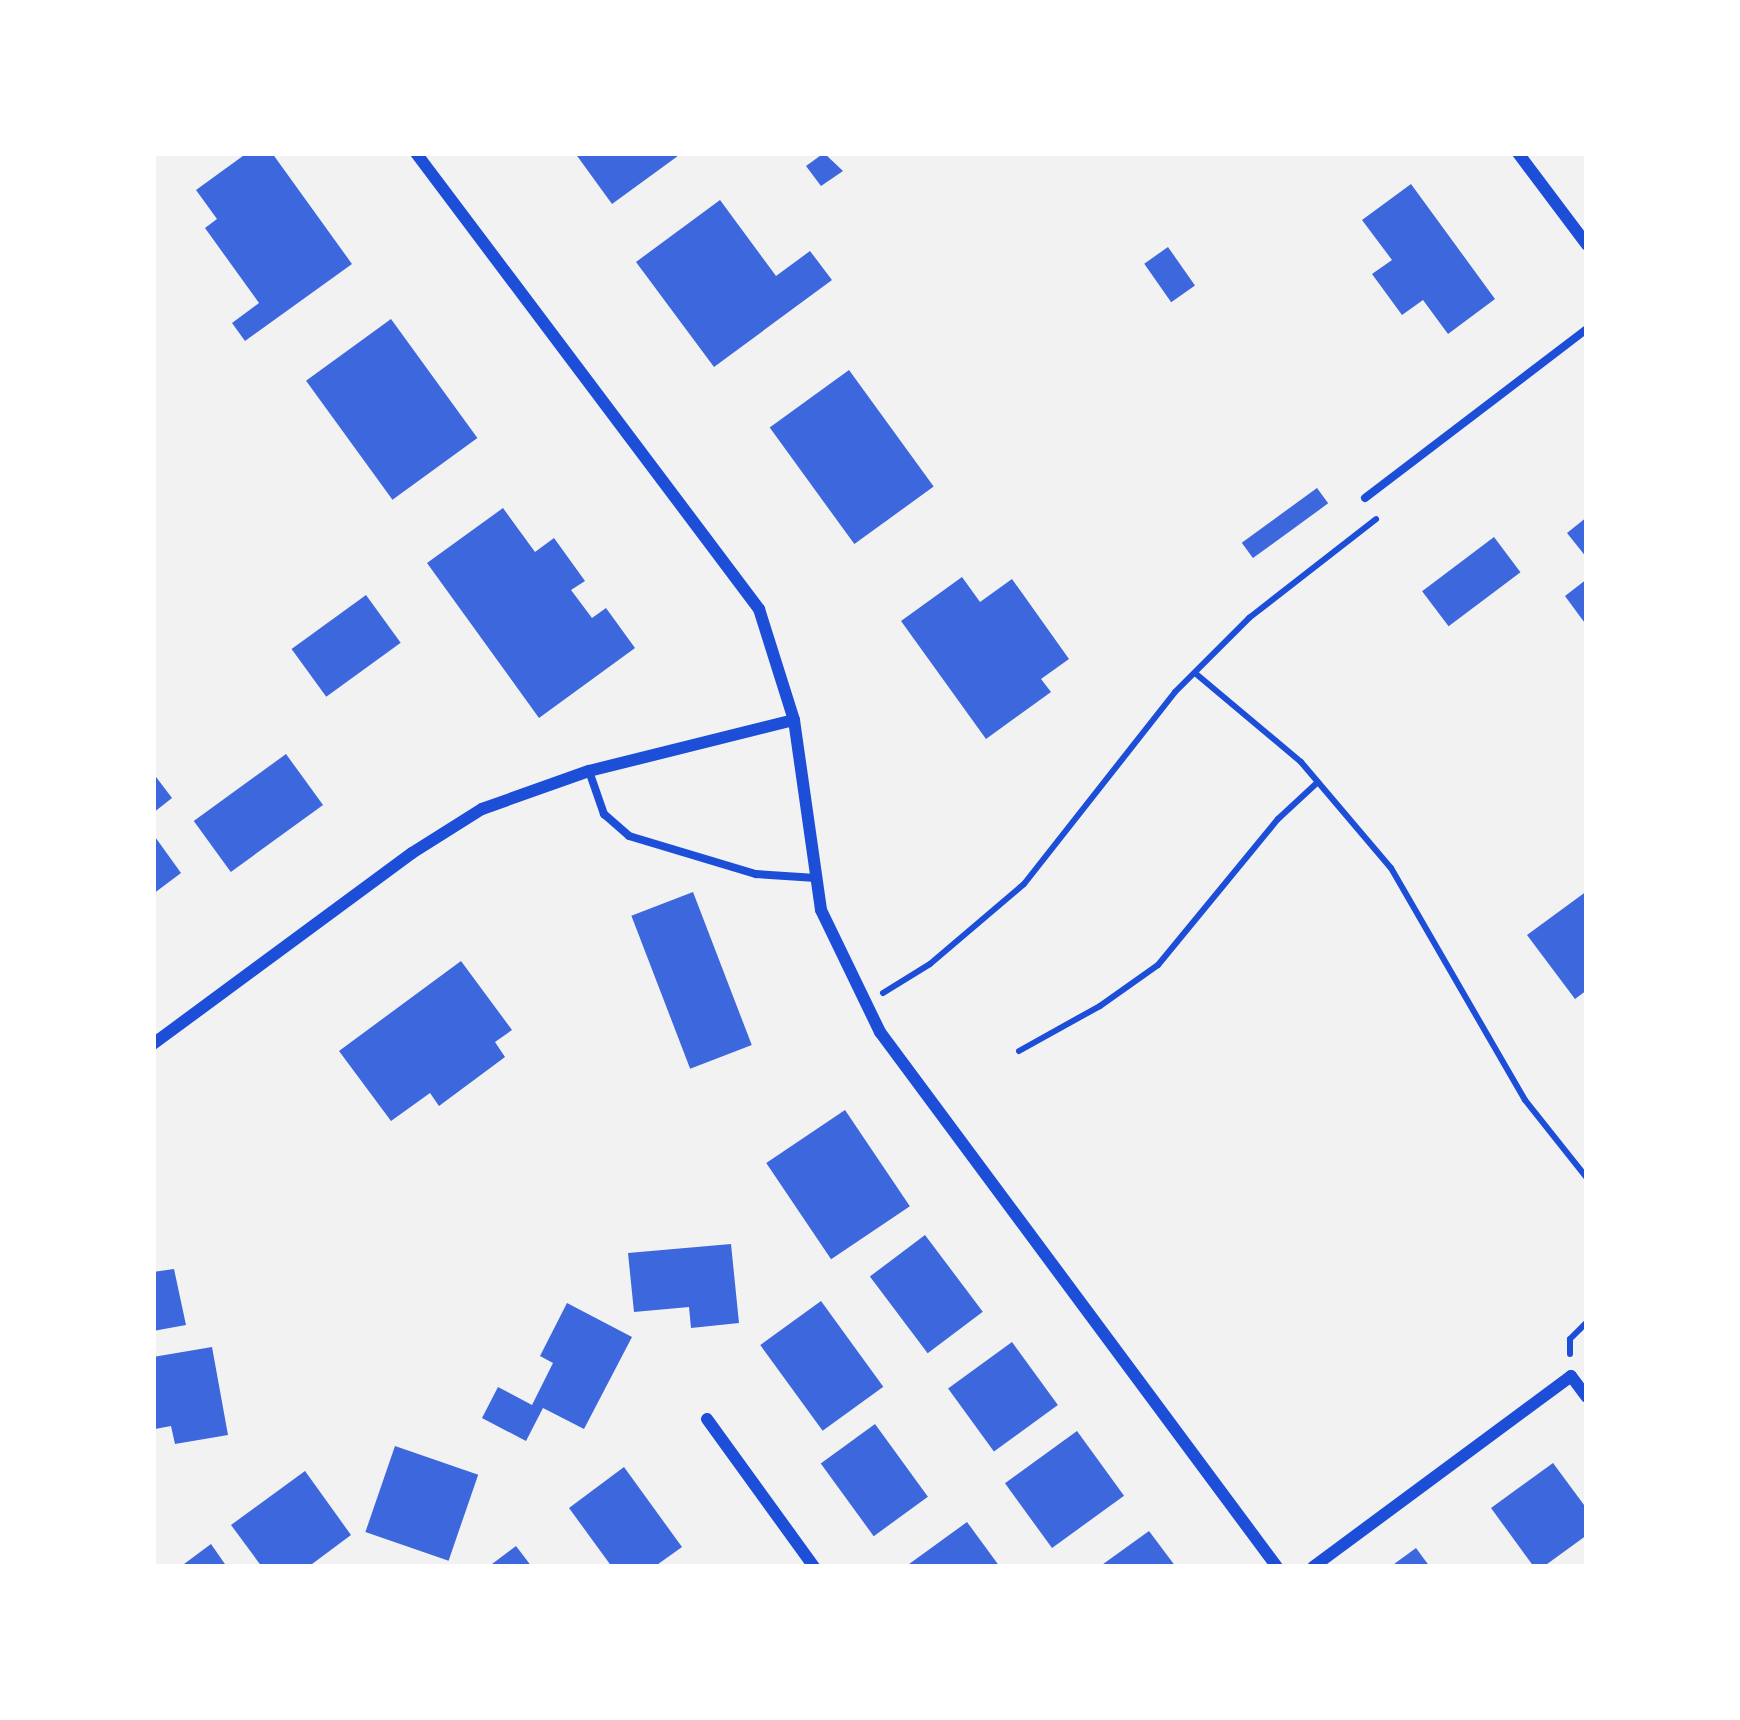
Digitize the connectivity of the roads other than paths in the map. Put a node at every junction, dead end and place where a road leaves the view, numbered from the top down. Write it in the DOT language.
graph roads {
  1 [pos="416,153"];
  2 [pos="1518,153"];
  3 [pos="1587,245"];
  4 [pos="1587,329"];
  5 [pos="1365,498"];
  6 [pos="794,720"];
  7 [pos="589,771"];
  8 [pos="815,878"];
  9 [pos="153,1044"];
  10 [pos="1587,1397"];
  11 [pos="707,1419"];
  12 [pos="814,1567"];
  13 [pos="1277,1567"];
  14 [pos="1312,1567"];
  1 -- 6 [label="street"];
  2 -- 3 [label="street"];
  4 -- 5 [label="lane"];
  6 -- 7 [label="street"];
  6 -- 8 [label="street"];
  7 -- 8 [label="lane"];
  7 -- 9 [label="street"];
  8 -- 13 [label="street"];
  10 -- 14 [label="street"];
  11 -- 12 [label="street"];
}
